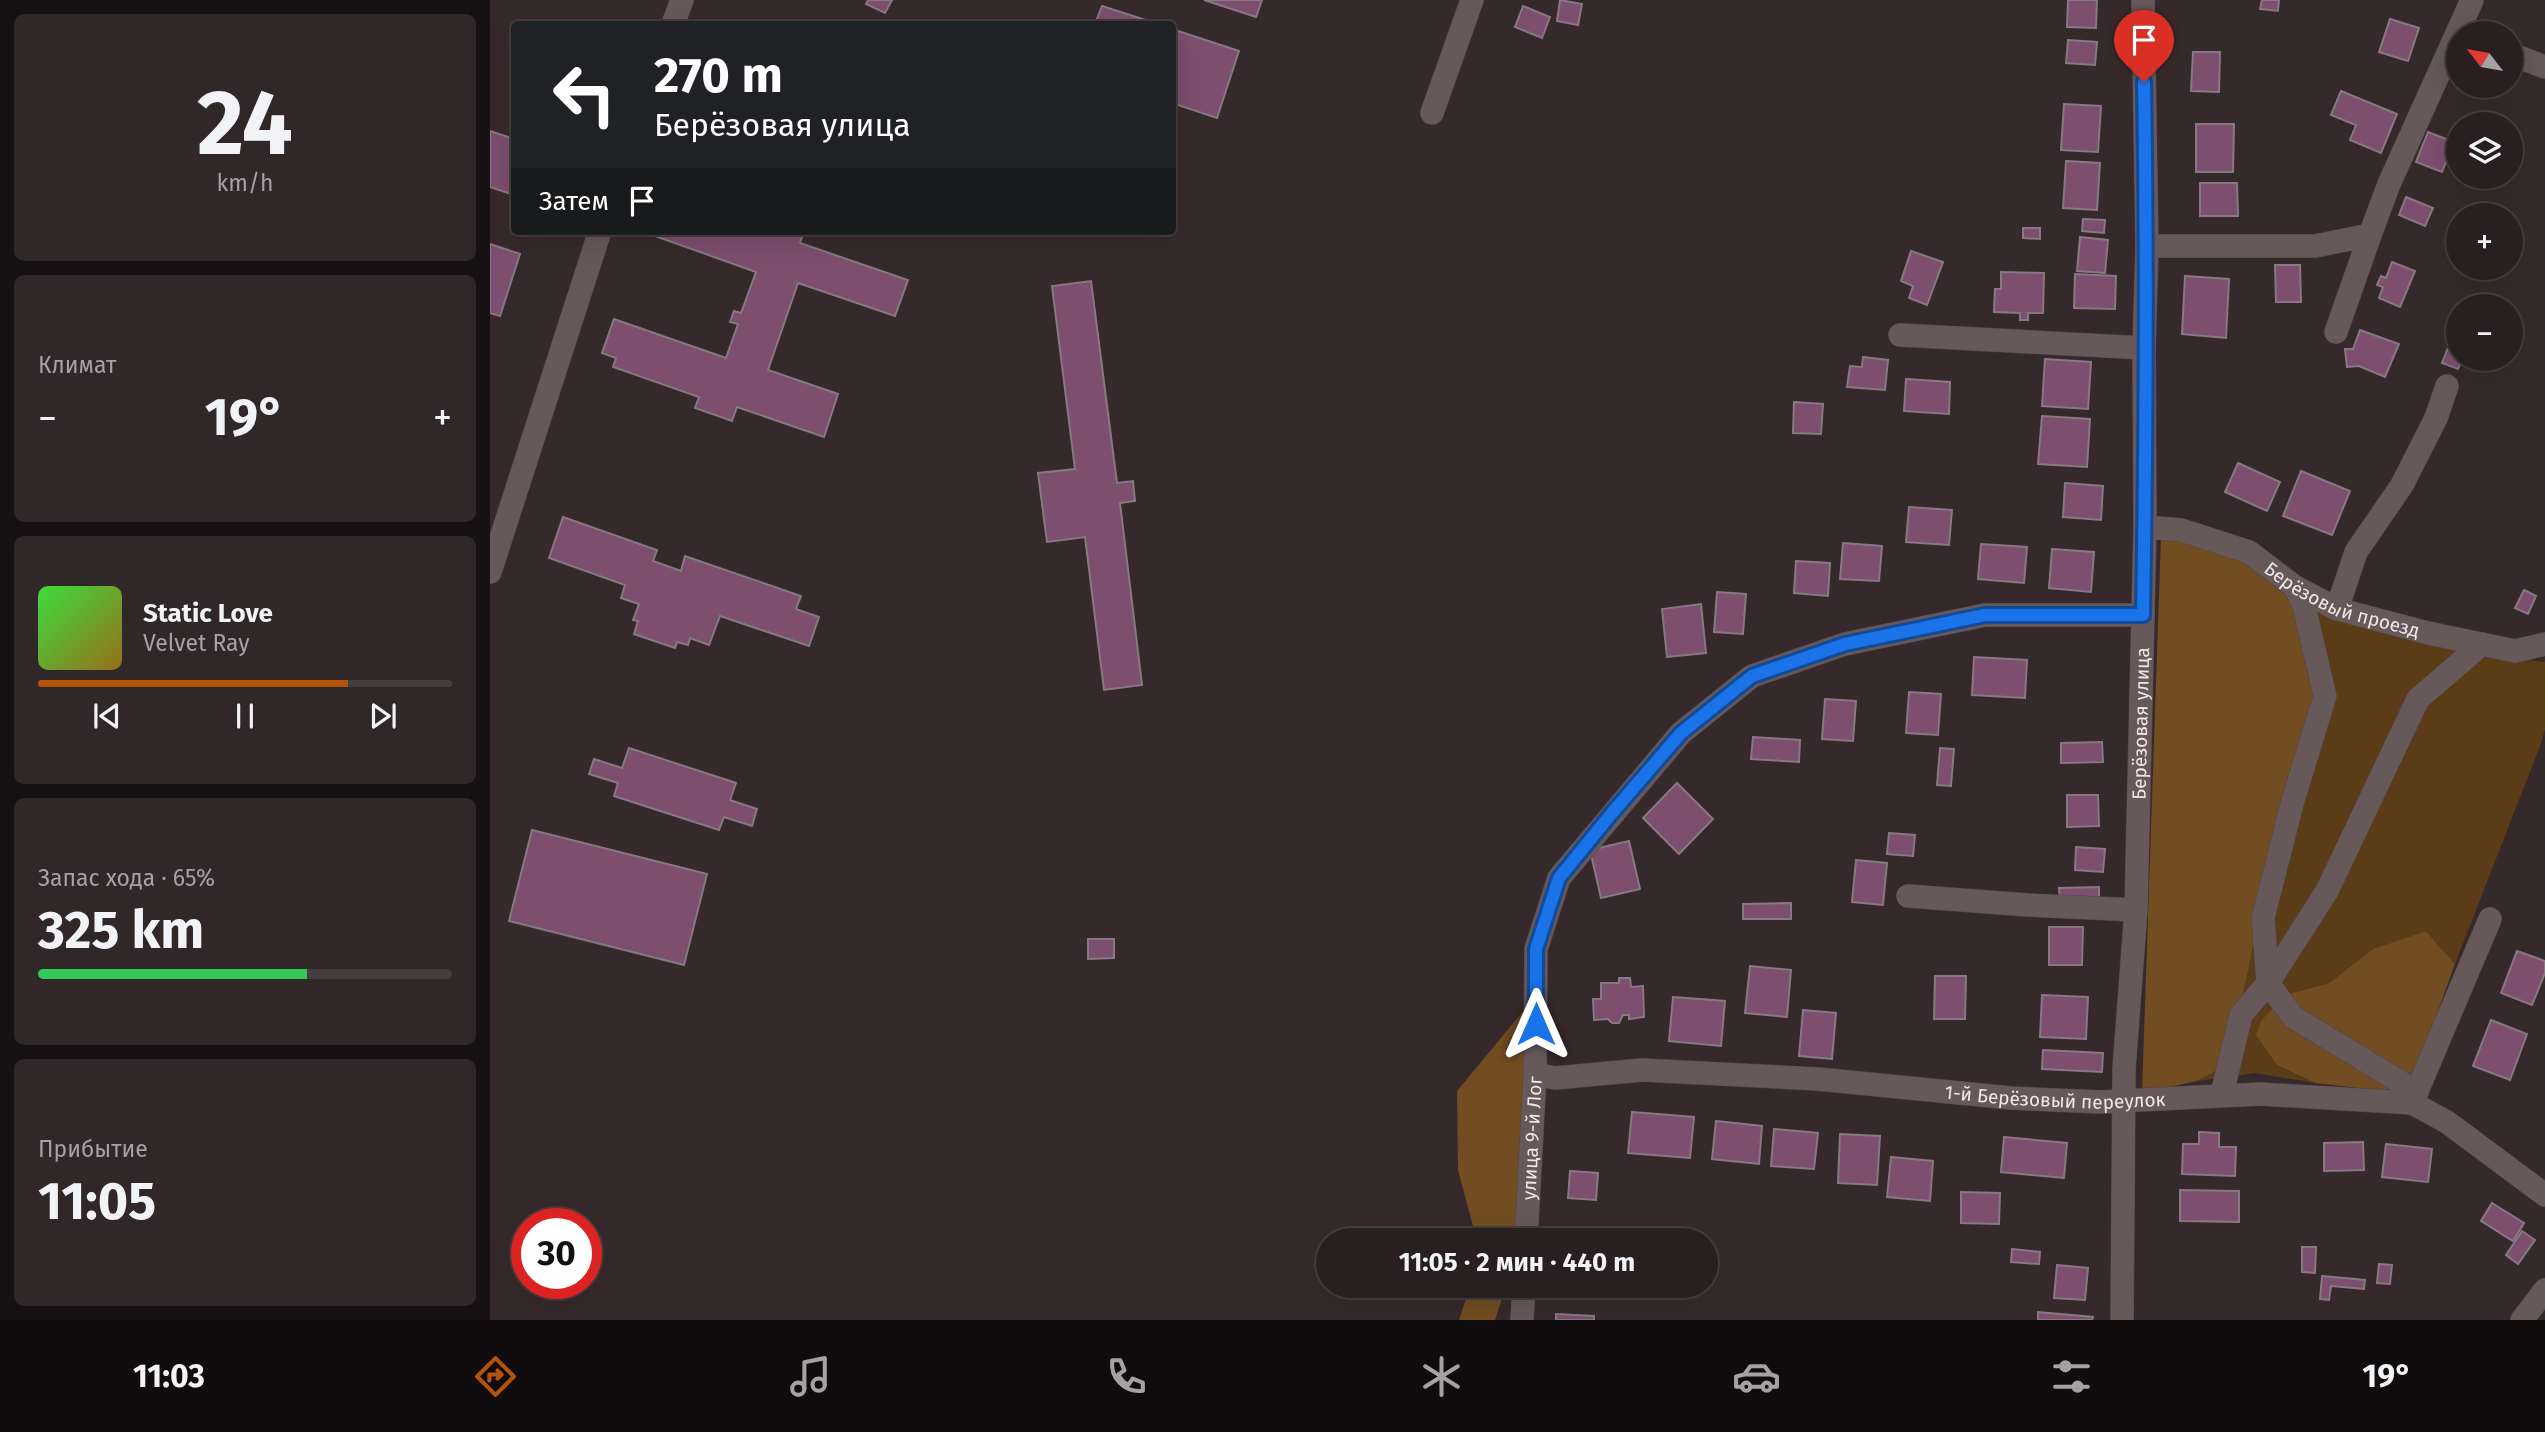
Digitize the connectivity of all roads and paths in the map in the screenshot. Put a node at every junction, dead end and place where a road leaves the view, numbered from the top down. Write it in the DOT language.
graph roads {
  1 [pos="681,0"];
  2 [pos="1472,0"];
  3 [pos="2143,0"];
  4 [pos="2472,0"];
  5 [pos="674,21"];
  6 [pos="2464,21"];
  7 [pos="2524,59"];
  8 [pos="2446,63"];
  9 [pos="2545,67"];
  10 [pos="1432,113"];
  11 [pos="599,235"];
  12 [pos="2370,235"];
  13 [pos="2147,246"];
  14 [pos="2336,332"];
  15 [pos="1900,335"];
  16 [pos="2144,348"];
  17 [pos="2447,386"];
  18 [pos="2145,527"];
  19 [pos="490,572"];
  20 [pos="2295,587"];
  21 [pos="2337,609"];
  22 [pos="2143,615"];
  23 [pos="2482,644"];
  24 [pos="2545,644"];
  25 [pos="1908,896"];
  26 [pos="2136,910"];
  27 [pos="2490,919"];
  28 [pos="2268,983"];
  29 [pos="1535,1074"];
  30 [pos="2222,1094"];
  31 [pos="2415,1097"];
  32 [pos="2123,1101"];
  33 [pos="2545,1195"];
  34 [pos="1527,1228"];
  35 [pos="2545,1290"];
  36 [pos="1523,1298"];
  37 [pos="1522,1320"];
  38 [pos="2122,1320"];
  39 [pos="2522,1320"];
  1 -- 5 [label="street"];
  2 -- 10 [label="street"];
  3 -- 13 [label="street, Берёзовая улица"];
  4 -- 6 [label="street"];
  7 -- 9 [label="street"];
  8 -- 12 [label="street"];
  11 -- 19 [label="street"];
  12 -- 13 [label="street"];
  12 -- 14 [label="street"];
  13 -- 16 [label="street, Берёзовая улица"];
  15 -- 16 [label="street"];
  16 -- 18 [label="street, Берёзовая улица"];
  17 -- 21 [label="street"];
  18 -- 20 [label="street, Берёзовый проезд"];
  18 -- 22 [label="street, Берёзовая улица"];
  20 -- 21 [label="street, Берёзовый проезд"];
  20 -- 28 [label="street"];
  21 -- 23 [label="street, Берёзовый проезд"];
  22 -- 26 [label="street, Берёзовая улица"];
  22 -- 29 [label="street, улица 9-й Лог"];
  23 -- 24 [label="street, Берёзовый проезд"];
  23 -- 28 [label="street"];
  25 -- 26 [label="street"];
  26 -- 32 [label="street, Берёзовая улица"];
  27 -- 31 [label="street"];
  28 -- 30 [label="street"];
  28 -- 31 [label="street"];
  29 -- 32 [label="street, 1-й Берёзовый переулок"];
  29 -- 34 [label="street, улица 9-й Лог"];
  30 -- 31 [label="street, 1-й Берёзовый переулок"];
  30 -- 32 [label="street, 1-й Берёзовый переулок"];
  31 -- 33 [label="street, 1-й Берёзовый переулок"];
  32 -- 38 [label="street, Берёзовая улица"];
  35 -- 39 [label="street"];
  36 -- 37 [label="street"];
}
